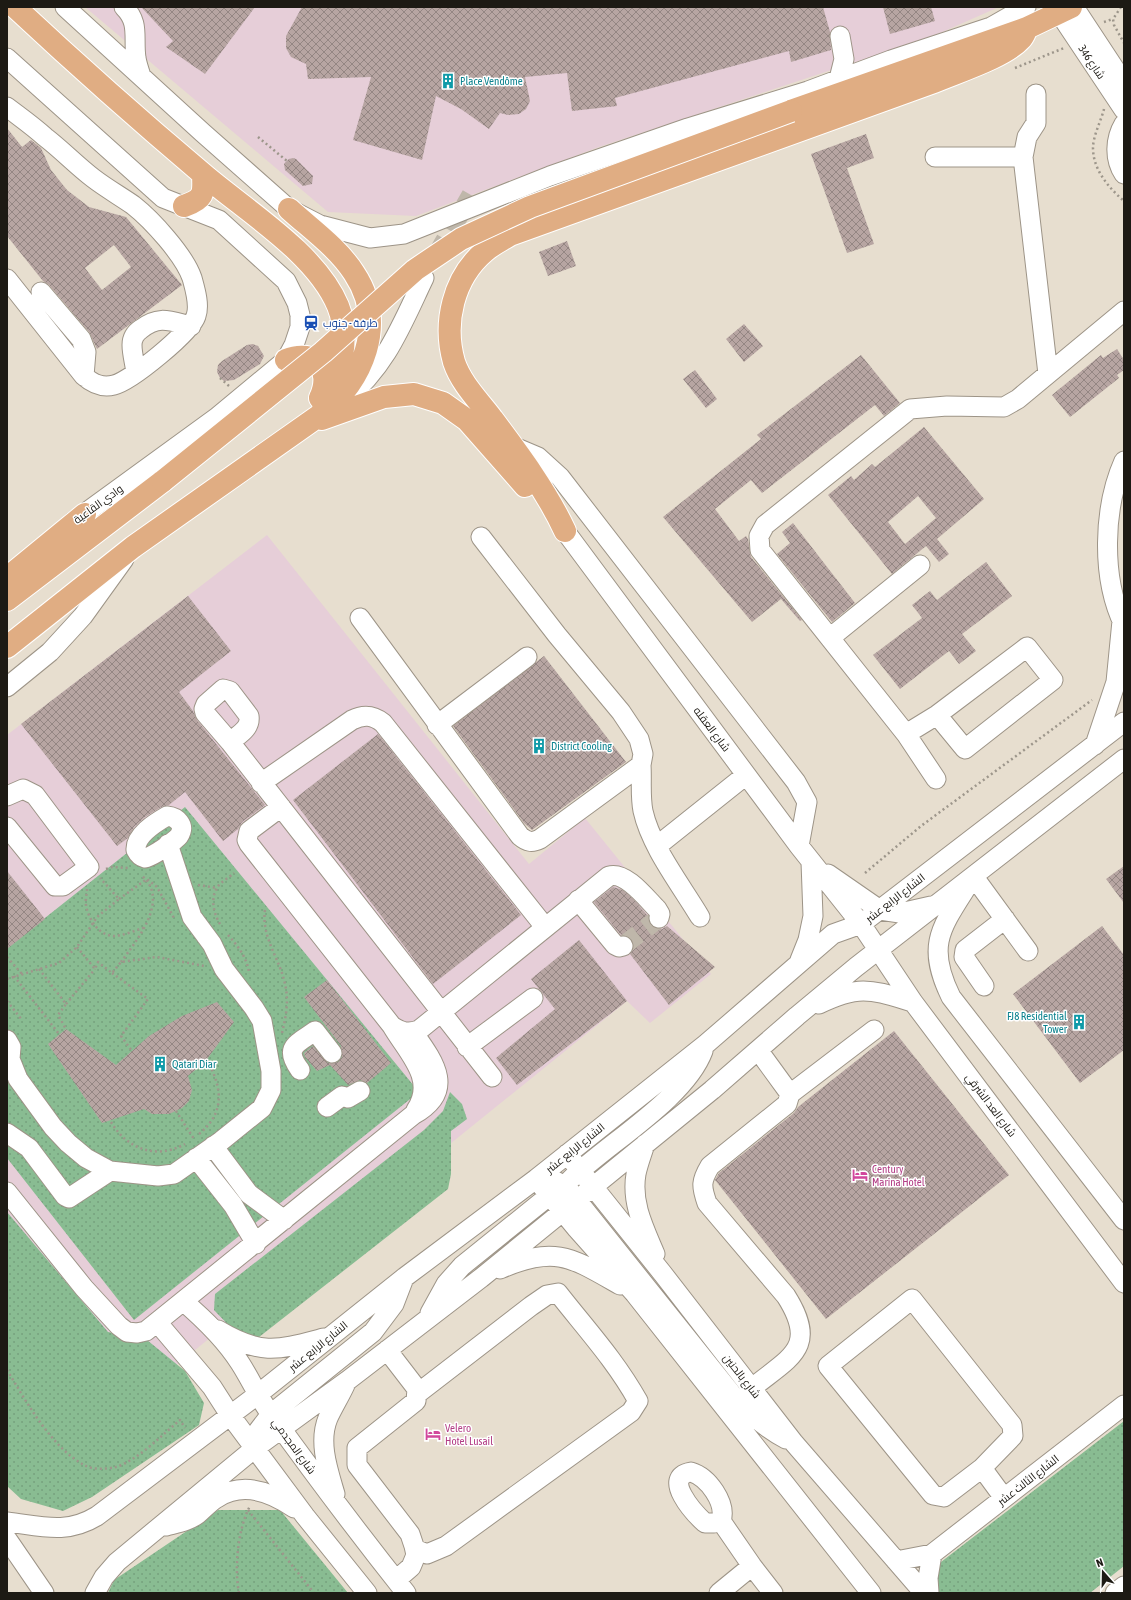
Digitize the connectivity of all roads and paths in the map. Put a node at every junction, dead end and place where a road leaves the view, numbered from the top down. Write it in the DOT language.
graph roads {
  1 [pos="65,7"];
  2 [pos="124,7"];
  3 [pos="1026,7"];
  4 [pos="1121,7"];
  5 [pos="1068,9"];
  6 [pos="15,12"];
  7 [pos="1027,28"];
  8 [pos="993,33"];
  9 [pos="840,36"];
  10 [pos="1124,43"];
  11 [pos="924,57"];
  12 [pos="7,58"];
  13 [pos="141,76"];
  14 [pos="838,79"];
  15 [pos="1124,83"];
  16 [pos="1036,94"];
  17 [pos="1103,103"];
  18 [pos="7,107"];
  19 [pos="1124,110"];
  20 [pos="1124,124"];
  21 [pos="258,138"];
  22 [pos="935,157"];
  23 [pos="1023,157"];
  24 [pos="287,161"];
  25 [pos="1124,174"];
  26 [pos="203,175"];
  27 [pos="163,198"];
  28 [pos="1124,201"];
  29 [pos="184,206"];
  30 [pos="289,209"];
  31 [pos="141,212"];
  32 [pos="424,278"];
  33 [pos="7,279"];
  34 [pos="41,292"];
  35 [pos="1124,311"];
  36 [pos="191,326"];
  37 [pos="286,360"];
  38 [pos="136,373"];
  39 [pos="1048,374"];
  40 [pos="84,376"];
  41 [pos="308,425"];
  42 [pos="512,446"];
  43 [pos="1124,461"];
  44 [pos="85,514"];
  45 [pos="565,531"];
  46 [pos="481,537"];
  47 [pos="133,547"];
  48 [pos="920,566"];
  49 [pos="7,569"];
  50 [pos="7,578"];
  51 [pos="7,600"];
  52 [pos="360,618"];
  53 [pos="1123,623"];
  54 [pos="831,637"];
  55 [pos="7,647"];
  56 [pos="527,657"];
  57 [pos="1116,682"];
  58 [pos="7,686"];
  59 [pos="937,715"];
  60 [pos="1124,722"];
  61 [pos="437,725"];
  62 [pos="906,734"];
  63 [pos="230,742"];
  64 [pos="1095,745"];
  65 [pos="1120,764"];
  66 [pos="641,765"];
  67 [pos="746,775"];
  68 [pos="936,779"];
  69 [pos="261,782"];
  70 [pos="7,796"];
  71 [pos="281,807"];
  72 [pos="7,827"];
  73 [pos="168,844"];
  74 [pos="657,846"];
  75 [pos="799,846"];
  76 [pos="945,859"];
  77 [pos="811,862"];
  78 [pos="130,868"];
  79 [pos="92,871"];
  80 [pos="136,871"];
  81 [pos="234,873"];
  82 [pos="865,873"];
  83 [pos="974,877"];
  84 [pos="147,879"];
  85 [pos="119,899"];
  86 [pos="578,900"];
  87 [pos="935,906"];
  88 [pos="265,910"];
  89 [pos="880,910"];
  90 [pos="900,913"];
  91 [pos="700,917"];
  92 [pos="659,918"];
  93 [pos="175,919"];
  94 [pos="1005,919"];
  95 [pos="93,923"];
  96 [pos="861,924"];
  97 [pos="222,927"];
  98 [pos="546,927"];
  99 [pos="143,928"];
  100 [pos="226,933"];
  101 [pos="894,939"];
  102 [pos="623,946"];
  103 [pos="76,947"];
  104 [pos="879,951"];
  105 [pos="1028,951"];
  106 [pos="7,957"];
  107 [pos="800,961"];
  108 [pos="121,962"];
  109 [pos="39,969"];
  110 [pos="95,969"];
  111 [pos="224,969"];
  112 [pos="892,969"];
  113 [pos="112,973"];
  114 [pos="22,974"];
  115 [pos="14,976"];
  116 [pos="7,979"];
  117 [pos="984,986"];
  118 [pos="240,991"];
  119 [pos="533,998"];
  120 [pos="7,1001"];
  121 [pos="913,1002"];
  122 [pos="66,1004"];
  123 [pos="442,1012"];
  124 [pos="797,1016"];
  125 [pos="22,1020"];
  126 [pos="392,1026"];
  127 [pos="66,1029"];
  128 [pos="874,1030"];
  129 [pos="413,1032"];
  130 [pos="59,1034"];
  131 [pos="7,1040"];
  132 [pos="706,1044"];
  133 [pos="467,1046"];
  134 [pos="758,1050"];
  135 [pos="132,1051"];
  136 [pos="268,1051"];
  137 [pos="332,1052"];
  138 [pos="420,1055"];
  139 [pos="207,1060"];
  140 [pos="9,1061"];
  141 [pos="300,1070"];
  142 [pos="492,1077"];
  143 [pos="360,1091"];
  144 [pos="790,1094"];
  145 [pos="327,1107"];
  146 [pos="176,1111"];
  147 [pos="111,1122"];
  148 [pos="7,1133"];
  149 [pos="645,1144"];
  150 [pos="201,1149"];
  151 [pos="567,1154"];
  152 [pos="110,1171"];
  153 [pos="580,1171"];
  154 [pos="536,1179"];
  155 [pos="593,1187"];
  156 [pos="564,1191"];
  157 [pos="7,1192"];
  158 [pos="562,1210"];
  159 [pos="284,1220"];
  160 [pos="1124,1220"];
  161 [pos="256,1244"];
  162 [pos="663,1274"];
  163 [pos="405,1277"];
  164 [pos="481,1278"];
  165 [pos="1124,1282"];
  166 [pos="635,1294"];
  167 [pos="183,1301"];
  168 [pos="427,1319"];
  169 [pos="157,1322"];
  170 [pos="212,1326"];
  171 [pos="329,1337"];
  172 [pos="387,1350"];
  173 [pos="7,1370"];
  174 [pos="347,1381"];
  175 [pos="752,1388"];
  176 [pos="417,1394"];
  177 [pos="257,1395"];
  178 [pos="1124,1406"];
  179 [pos="271,1414"];
  180 [pos="230,1415"];
  181 [pos="282,1429"];
  182 [pos="195,1441"];
  183 [pos="794,1443"];
  184 [pos="255,1448"];
  185 [pos="982,1468"];
  186 [pos="254,1489"];
  187 [pos="1004,1498"];
  188 [pos="248,1509"];
  189 [pos="339,1509"];
  190 [pos="306,1516"];
  191 [pos="721,1521"];
  192 [pos="7,1522"];
  193 [pos="159,1527"];
  194 [pos="7,1539"];
  195 [pos="415,1549"];
  196 [pos="932,1554"];
  197 [pos="896,1561"];
  198 [pos="752,1566"];
  199 [pos="1124,1586"];
  200 [pos="401,1587"];
  201 [pos="863,1590"];
  202 [pos="44,1593"];
  203 [pos="95,1593"];
  204 [pos="239,1593"];
  205 [pos="314,1593"];
  206 [pos="367,1593"];
  207 [pos="719,1593"];
  208 [pos="773,1593"];
  209 [pos="924,1593"];
  210 [pos="928,1593"];
  211 [pos="1115,1593"];
  1 -- 13 [label="street"];
  2 -- 13 [label="street"];
  3 -- 8 [label="street"];
  4 -- 10 [label="path"];
  5 -- 7 [label="main road, وادي القاعية"];
  5 -- 15 [label="street, شارع 346"];
  5 -- 19 [label="street, شارع 346"];
  6 -- 26 [label="main road"];
  7 -- 8 [label="main road, وادي القاعية"];
  7 -- 42 [label="main road"];
  8 -- 11 [label="main road, وادي القاعية"];
  9 -- 14 [label="street"];
  11 -- 14 [label="street"];
  11 -- 51 [label="main road, وادي القاعية, bridge"];
  12 -- 27 [label="street"];
  13 -- 30 [label="street"];
  14 -- 30 [label="street"];
  16 -- 23 [label="street"];
  17 -- 28 [label="path"];
  18 -- 31 [label="street"];
  20 -- 25 [label="street"];
  21 -- 24 [label="path"];
  22 -- 23 [label="street"];
  23 -- 39 [label="street"];
  26 -- 29 [label="main road"];
  26 -- 41 [label="main road"];
  27 -- 29 [label="street"];
  27 -- 31 [label="street"];
  29 -- 37 [label="street"];
  30 -- 41 [label="main road"];
  31 -- 36 [label="street"];
  32 -- 41 [label="street"];
  33 -- 40 [label="street"];
  34 -- 40 [label="street"];
  35 -- 39 [label="street"];
  36 -- 38 [label="street"];
  36 -- 38 [label="street"];
  37 -- 41 [label="main road"];
  37 -- 44 [label="street, وادي القاعية"];
  38 -- 40 [label="street"];
  39 -- 54 [label="street"];
  41 -- 45 [label="main road"];
  41 -- 47 [label="main road"];
  42 -- 45 [label="main road"];
  42 -- 75 [label="street"];
  43 -- 53 [label="street"];
  44 -- 49 [label="street, وادي القاعية"];
  44 -- 50 [label="main road"];
  45 -- 67 [label="street, شارع العقله"];
  46 -- 66 [label="street"];
  47 -- 55 [label="main road"];
  47 -- 58 [label="street"];
  48 -- 54 [label="street"];
  52 -- 61 [label="street"];
  53 -- 57 [label="street"];
  54 -- 62 [label="street"];
  56 -- 61 [label="street"];
  57 -- 64 [label="street"];
  57 -- 82 [label="path"];
  59 -- 59 [label="street"];
  59 -- 62 [label="street"];
  60 -- 64 [label="street, الشارع الرابع عشر"];
  61 -- 66 [label="street"];
  62 -- 68 [label="street"];
  63 -- 69 [label="street"];
  64 -- 76 [label="street, الشارع الرابع عشر"];
  65 -- 83 [label="street"];
  66 -- 74 [label="street"];
  67 -- 74 [label="street"];
  67 -- 75 [label="street, شارع العقله"];
  69 -- 71 [label="street"];
  69 -- 98 [label="street"];
  70 -- 79 [label="street"];
  71 -- 123 [label="street"];
  71 -- 126 [label="street"];
  72 -- 79 [label="street"];
  73 -- 111 [label="street"];
  74 -- 91 [label="street"];
  75 -- 77 [label="street, شارع العقله"];
  76 -- 89 [label="street, الشارع الرابع عشر"];
  76 -- 90 [label="street"];
  77 -- 89 [label="street"];
  77 -- 96 [label="street, شارع العقله"];
  77 -- 107 [label="street"];
  78 -- 79 [label="path"];
  79 -- 85 [label="path"];
  79 -- 95 [label="path"];
  80 -- 84 [label="path"];
  81 -- 97 [label="path"];
  83 -- 87 [label="street"];
  83 -- 94 [label="street"];
  83 -- 160 [label="street"];
  84 -- 85 [label="path"];
  84 -- 93 [label="path"];
  84 -- 99 [label="path"];
  85 -- 95 [label="path"];
  86 -- 92 [label="street"];
  86 -- 98 [label="street"];
  86 -- 102 [label="street"];
  87 -- 90 [label="street"];
  87 -- 101 [label="street"];
  88 -- 136 [label="path"];
  89 -- 90 [label="street"];
  89 -- 96 [label="street, الشارع الرابع عشر"];
  90 -- 101 [label="street"];
  94 -- 105 [label="street"];
  94 -- 117 [label="street"];
  95 -- 99 [label="path"];
  95 -- 103 [label="path"];
  96 -- 104 [label="street, شارع العد الشرقي"];
  96 -- 107 [label="street, الشارع الرابع عشر"];
  98 -- 123 [label="street"];
  99 -- 108 [label="path"];
  100 -- 118 [label="path"];
  101 -- 104 [label="street"];
  101 -- 112 [label="street"];
  103 -- 109 [label="path"];
  103 -- 110 [label="path"];
  104 -- 112 [label="street, شارع العد الشرقي"];
  104 -- 124 [label="street"];
  106 -- 114 [label="path"];
  107 -- 132 [label="street, الشارع الرابع عشر"];
  108 -- 111 [label="path"];
  108 -- 113 [label="path"];
  109 -- 114 [label="path"];
  109 -- 122 [label="path"];
  110 -- 113 [label="path"];
  110 -- 122 [label="path"];
  111 -- 118 [label="street"];
  112 -- 121 [label="street, شارع العد الشرقي"];
  113 -- 135 [label="path"];
  114 -- 115 [label="path"];
  115 -- 116 [label="path"];
  115 -- 130 [label="path"];
  118 -- 136 [label="street"];
  119 -- 133 [label="street"];
  120 -- 125 [label="path"];
  121 -- 124 [label="street"];
  121 -- 165 [label="street, شارع العد الشرقي"];
  122 -- 127 [label="path"];
  123 -- 129 [label="street"];
  123 -- 133 [label="street"];
  124 -- 134 [label="street"];
  126 -- 129 [label="street"];
  126 -- 138 [label="street"];
  128 -- 144 [label="street"];
  129 -- 138 [label="street"];
  131 -- 140 [label="street"];
  132 -- 151 [label="street, الشارع الرابع عشر"];
  132 -- 153 [label="street"];
  133 -- 142 [label="street"];
  134 -- 144 [label="street"];
  134 -- 149 [label="street"];
  136 -- 150 [label="street"];
  137 -- 141 [label="street"];
  138 -- 159 [label="street"];
  139 -- 150 [label="path"];
  140 -- 152 [label="street"];
  143 -- 145 [label="street"];
  144 -- 175 [label="street"];
  146 -- 150 [label="path"];
  147 -- 150 [label="path"];
  148 -- 152 [label="street"];
  149 -- 155 [label="street"];
  149 -- 162 [label="street"];
  150 -- 152 [label="street"];
  150 -- 159 [label="street"];
  150 -- 161 [label="street"];
  151 -- 153 [label="street, شارع بالحنين"];
  151 -- 154 [label="street, الشارع الرابع عشر"];
  151 -- 156 [label="street"];
  153 -- 155 [label="street, شارع بالحنين"];
  153 -- 156 [label="street"];
  154 -- 156 [label="street"];
  154 -- 163 [label="street, الشارع الرابع عشر"];
  155 -- 156 [label="street"];
  155 -- 162 [label="street, شارع بالحنين"];
  156 -- 158 [label="street"];
  156 -- 168 [label="street"];
  156 -- 183 [label="street"];
  157 -- 169 [label="street"];
  158 -- 164 [label="street"];
  158 -- 166 [label="street"];
  159 -- 161 [label="street"];
  161 -- 167 [label="street"];
  162 -- 175 [label="street, شارع بالحنين"];
  163 -- 171 [label="street, الشارع الرابع عشر"];
  163 -- 179 [label="street"];
  164 -- 166 [label="street"];
  164 -- 168 [label="street"];
  166 -- 201 [label="street"];
  167 -- 169 [label="street"];
  167 -- 170 [label="street, شارع المجدمي"];
  168 -- 172 [label="street"];
  169 -- 180 [label="street"];
  170 -- 171 [label="street"];
  170 -- 177 [label="street, شارع المجدمي"];
  171 -- 177 [label="street, الشارع الرابع عشر"];
  172 -- 174 [label="street"];
  172 -- 176 [label="street"];
  173 -- 182 [label="path"];
  174 -- 181 [label="street"];
  174 -- 189 [label="street"];
  175 -- 183 [label="street, شارع بالحنين"];
  176 -- 195 [label="street"];
  176 -- 195 [label="street"];
  177 -- 179 [label="street, شارع المجدمي"];
  177 -- 180 [label="street, الشارع الرابع عشر"];
  178 -- 187 [label="street, الشارع الثالث عشر"];
  179 -- 181 [label="street, شارع المجدمي"];
  179 -- 184 [label="street"];
  180 -- 182 [label="street, الشارع الرابع عشر"];
  180 -- 184 [label="street"];
  181 -- 184 [label="street"];
  181 -- 189 [label="street, شارع المجدمي"];
  182 -- 192 [label="street, الشارع الرابع عشر"];
  183 -- 197 [label="street, شارع بالحنين"];
  184 -- 190 [label="street"];
  184 -- 193 [label="street"];
  185 -- 185 [label="street"];
  185 -- 187 [label="street"];
  186 -- 188 [label="path"];
  186 -- 190 [label="street"];
  186 -- 193 [label="street"];
  187 -- 196 [label="street, الشارع الثالث عشر"];
  188 -- 204 [label="path"];
  188 -- 205 [label="path"];
  189 -- 200 [label="street, شارع المجدمي"];
  190 -- 206 [label="street"];
  191 -- 198 [label="street"];
  193 -- 203 [label="street"];
  194 -- 202 [label="street"];
  195 -- 200 [label="street"];
  196 -- 197 [label="street, الشارع الثالث عشر"];
  196 -- 210 [label="street"];
  197 -- 209 [label="street, شارع بالحنين"];
  198 -- 207 [label="street"];
  198 -- 208 [label="street"];
  199 -- 211 [label="street"];
}
